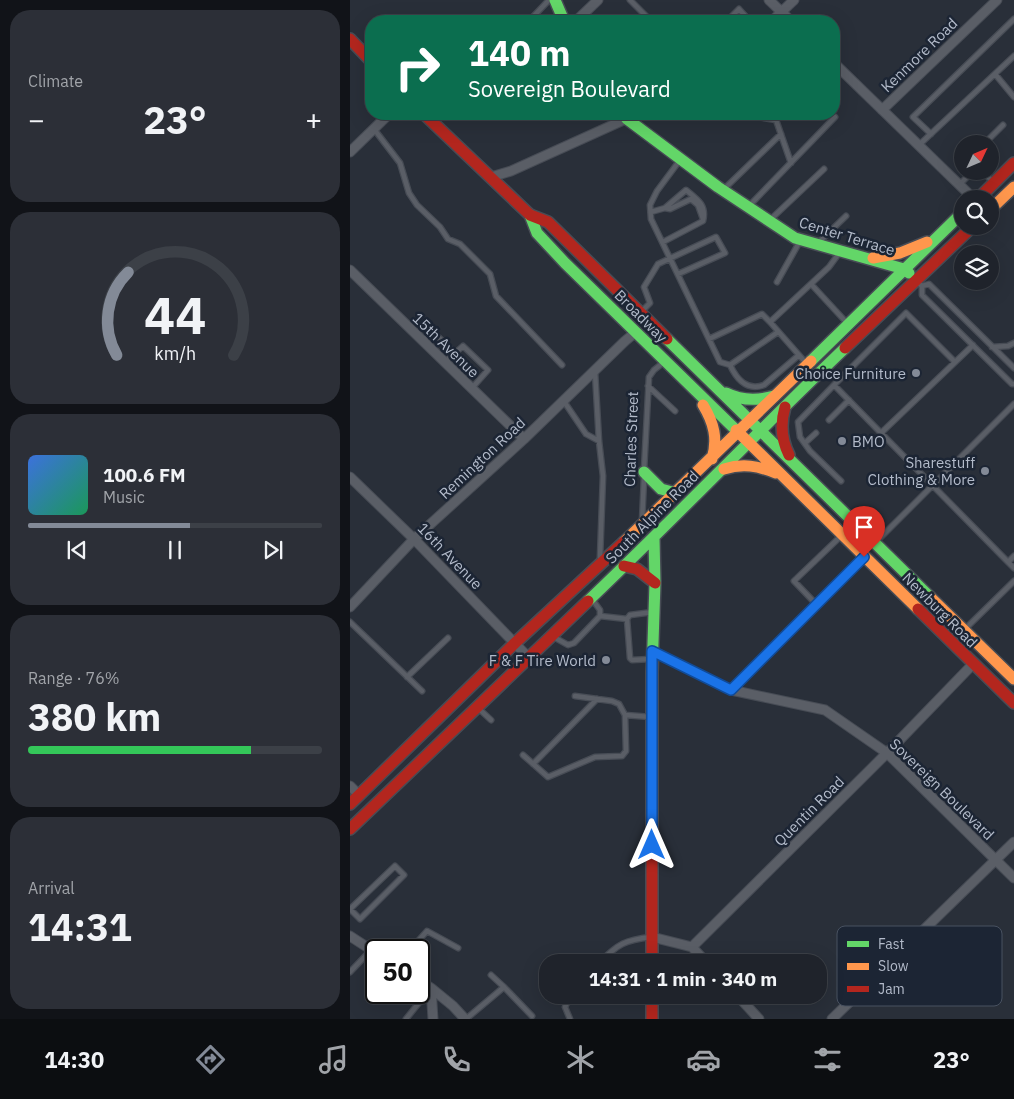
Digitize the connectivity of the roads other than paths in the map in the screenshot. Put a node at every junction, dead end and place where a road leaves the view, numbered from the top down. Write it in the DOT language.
graph roads {
  1 [pos="549,0"];
  2 [pos="554,0"];
  3 [pos="598,0"];
  4 [pos="630,0"];
  5 [pos="769,0"];
  6 [pos="794,0"];
  7 [pos="997,0"];
  8 [pos="781,12"];
  9 [pos="535,15"];
  10 [pos="561,15"];
  11 [pos="582,15"];
  12 [pos="644,15"];
  13 [pos="732,15"];
  14 [pos="744,15"];
  15 [pos="778,15"];
  16 [pos="784,15"];
  17 [pos="1014,19"];
  18 [pos="350,39"];
  19 [pos="365,55"];
  20 [pos="1014,56"];
  21 [pos="840,69"];
  22 [pos="994,74"];
  23 [pos="1014,96"];
  24 [pos="882,110"];
  25 [pos="383,120"];
  26 [pos="435,120"];
  27 [pos="618,120"];
  28 [pos="635,120"];
  29 [pos="776,120"];
  30 [pos="832,120"];
  31 [pos="1003,125"];
  32 [pos="374,129"];
  33 [pos="781,134"];
  34 [pos="931,134"];
  35 [pos="993,135"];
  36 [pos="919,146"];
  37 [pos="350,152"];
  38 [pos="681,159"];
  39 [pos="791,163"];
  40 [pos="1014,164"];
  41 [pos="824,169"];
  42 [pos="491,177"];
  43 [pos="964,180"];
  44 [pos="991,180"];
  45 [pos="994,183"];
  46 [pos="960,184"];
  47 [pos="1014,187"];
  48 [pos="720,188"];
  49 [pos="966,190"];
  50 [pos="986,190"];
  51 [pos="999,201"];
  52 [pos="748,207"];
  53 [pos="666,208"];
  54 [pos="651,212"];
  55 [pos="530,214"];
  56 [pos="846,216"];
  57 [pos="703,221"];
  58 [pos="769,221"];
  59 [pos="954,221"];
  60 [pos="964,235"];
  61 [pos="938,236"];
  62 [pos="800,240"];
  63 [pos="663,242"];
  64 [pos="817,244"];
  65 [pos="841,251"];
  66 [pos="670,257"];
  67 [pos="866,258"];
  68 [pos="904,269"];
  69 [pos="350,270"];
  70 [pos="678,274"];
  71 [pos="777,282"];
  72 [pos="919,283"];
  73 [pos="811,284"];
  74 [pos="641,313"];
  75 [pos="770,322"];
  76 [pos="848,324"];
  77 [pos="636,332"];
  78 [pos="778,332"];
  79 [pos="709,339"];
  80 [pos="423,341"];
  81 [pos="1014,343"];
  82 [pos="973,345"];
  83 [pos="992,347"];
  84 [pos="455,353"];
  85 [pos="799,355"];
  86 [pos="665,361"];
  87 [pos="445,362"];
  88 [pos="955,362"];
  89 [pos="807,364"];
  90 [pos="562,365"];
  91 [pos="730,365"];
  92 [pos="1014,368"];
  93 [pos="595,369"];
  94 [pos="689,384"];
  95 [pos="1014,384"];
  96 [pos="834,385"];
  97 [pos="648,386"];
  98 [pos="716,387"];
  99 [pos="472,388"];
  100 [pos="776,395"];
  101 [pos="563,400"];
  102 [pos="849,400"];
  103 [pos="1014,404"];
  104 [pos="786,405"];
  105 [pos="675,411"];
  106 [pos="829,420"];
  107 [pos="750,421"];
  108 [pos="760,430"];
  109 [pos="738,433"];
  110 [pos="816,433"];
  111 [pos="881,434"];
  112 [pos="524,439"];
  113 [pos="598,441"];
  114 [pos="747,442"];
  115 [pos="805,444"];
  116 [pos="712,459"];
  117 [pos="792,462"];
  118 [pos="721,469"];
  119 [pos="644,472"];
  120 [pos="781,475"];
  121 [pos="350,477"];
  122 [pos="841,481"];
  123 [pos="931,485"];
  124 [pos="676,493"];
  125 [pos="642,526"];
  126 [pos="842,535"];
  127 [pos="654,538"];
  128 [pos="414,539"];
  129 [pos="875,543"];
  130 [pos="1014,556"];
  131 [pos="864,557"];
  132 [pos="600,558"];
  133 [pos="1008,562"];
  134 [pos="624,566"];
  135 [pos="1014,568"];
  136 [pos="1014,581"];
  137 [pos="655,583"];
  138 [pos="591,598"];
  139 [pos="817,604"];
  140 [pos="350,607"];
  141 [pos="654,612"];
  142 [pos="600,616"];
  143 [pos="627,619"];
  144 [pos="350,622"];
  145 [pos="964,630"];
  146 [pos="551,635"];
  147 [pos="448,638"];
  148 [pos="951,642"];
  149 [pos="515,643"];
  150 [pos="652,655"];
  151 [pos="528,656"];
  152 [pos="540,663"];
  153 [pos="973,664"];
  154 [pos="407,677"];
  155 [pos="1014,679"];
  156 [pos="731,690"];
  157 [pos="422,691"];
  158 [pos="575,696"];
  159 [pos="597,699"];
  160 [pos="1014,703"];
  161 [pos="476,706"];
  162 [pos="625,715"];
  163 [pos="652,717"];
  164 [pos="491,720"];
  165 [pos="887,754"];
  166 [pos="523,755"];
  167 [pos="533,764"];
  168 [pos="387,768"];
  169 [pos="400,780"];
  170 [pos="350,786"];
  171 [pos="359,795"];
  172 [pos="350,804"];
  173 [pos="350,828"];
  174 [pos="1014,842"];
  175 [pos="996,860"];
  176 [pos="1014,878"];
  177 [pos="350,909"];
  178 [pos="354,914"];
  179 [pos="350,918"];
  180 [pos="928,926"];
  181 [pos="350,936"];
  182 [pos="652,937"];
  183 [pos="420,939"];
  184 [pos="365,946"];
  185 [pos="692,947"];
  186 [pos="458,948"];
  187 [pos="607,954"];
  188 [pos="652,954"];
  189 [pos="699,954"];
  190 [pos="365,960"];
  191 [pos="350,972"];
  192 [pos="491,975"];
  193 [pos="431,988"];
  194 [pos="504,988"];
  195 [pos="566,1004"];
  196 [pos="652,1004"];
  197 [pos="745,1004"];
  198 [pos="845,1006"];
  199 [pos="532,1016"];
  200 [pos="406,1019"];
  201 [pos="433,1019"];
  202 [pos="466,1019"];
  203 [pos="570,1019"];
  204 [pos="652,1019"];
  205 [pos="759,1019"];
  206 [pos="832,1019"];
  1 -- 9 [label="lane"];
  2 -- 10 [label="main road"];
  3 -- 11 [label="street"];
  4 -- 12 [label="lane"];
  5 -- 8 [label="street"];
  6 -- 8 [label="street"];
  7 -- 24 [label="street, Kenmore Road"];
  8 -- 15 [label="street"];
  8 -- 16 [label="street"];
  13 -- 14 [label="lane"];
  17 -- 34 [label="lane"];
  18 -- 19 [label="main road"];
  20 -- 22 [label="lane"];
  21 -- 24 [label="street"];
  22 -- 23 [label="lane"];
  22 -- 34 [label="lane"];
  24 -- 36 [label="street"];
  25 -- 32 [label="street"];
  26 -- 42 [label="main road, Broadway"];
  27 -- 42 [label="street"];
  28 -- 38 [label="main road"];
  29 -- 33 [label="lane"];
  30 -- 39 [label="lane"];
  31 -- 35 [label="lane"];
  32 -- 37 [label="street"];
  32 -- 90 [label="lane"];
  33 -- 39 [label="lane"];
  33 -- 48 [label="lane"];
  34 -- 36 [label="lane"];
  36 -- 46 [label="street"];
  38 -- 48 [label="main road"];
  38 -- 54 [label="lane"];
  39 -- 52 [label="lane"];
  40 -- 45 [label="main road"];
  41 -- 58 [label="lane"];
  42 -- 55 [label="main road, Broadway"];
  43 -- 46 [label="lane"];
  44 -- 45 [label="lane"];
  45 -- 50 [label="main road"];
  46 -- 49 [label="street"];
  47 -- 51 [label="main road"];
  48 -- 52 [label="main road, Center Terrace"];
  52 -- 58 [label="main road, Center Terrace"];
  53 -- 54 [label="lane"];
  53 -- 57 [label="lane"];
  53 -- 57 [label="lane"];
  54 -- 63 [label="lane"];
  55 -- 74 [label="main road, Broadway"];
  55 -- 77 [label="main road, Broadway"];
  56 -- 64 [label="lane"];
  57 -- 63 [label="lane"];
  58 -- 62 [label="main road, Center Terrace"];
  59 -- 61 [label="main road, South Alpine Road"];
  60 -- 72 [label="main road, South Alpine Road"];
  61 -- 67 [label="main road"];
  61 -- 68 [label="main road, South Alpine Road"];
  62 -- 64 [label="main road, Center Terrace"];
  62 -- 71 [label="lane"];
  63 -- 66 [label="lane"];
  64 -- 65 [label="main road, Center Terrace"];
  65 -- 67 [label="main road, Center Terrace"];
  65 -- 73 [label="lane"];
  66 -- 70 [label="lane"];
  66 -- 70 [label="lane"];
  66 -- 74 [label="lane"];
  67 -- 68 [label="main road, Center Terrace"];
  68 -- 72 [label="main road, Center Terrace"];
  68 -- 76 [label="main road, South Alpine Road"];
  69 -- 80 [label="street, 15th Avenue"];
  70 -- 79 [label="lane"];
  72 -- 82 [label="lane"];
  72 -- 83 [label="lane"];
  72 -- 104 [label="main road, South Alpine Road"];
  73 -- 75 [label="lane"];
  73 -- 76 [label="lane"];
  74 -- 98 [label="main road, Broadway"];
  75 -- 78 [label="lane"];
  75 -- 79 [label="lane"];
  76 -- 89 [label="main road, South Alpine Road"];
  77 -- 86 [label="main road, Broadway"];
  77 -- 93 [label="street, Remington Road"];
  78 -- 85 [label="lane"];
  78 -- 91 [label="lane"];
  79 -- 91 [label="lane"];
  80 -- 84 [label="lane"];
  80 -- 87 [label="street, 15th Avenue"];
  81 -- 83 [label="lane"];
  82 -- 88 [label="lane"];
  82 -- 95 [label="lane"];
  83 -- 92 [label="lane"];
  84 -- 87 [label="lane"];
  84 -- 99 [label="lane"];
  85 -- 89 [label="lane"];
  85 -- 91 [label="lane"];
  86 -- 94 [label="main road, Broadway"];
  86 -- 97 [label="lane, Charles Street"];
  87 -- 99 [label="street, 15th Avenue"];
  88 -- 96 [label="lane"];
  88 -- 111 [label="lane"];
  89 -- 100 [label="main road, South Alpine Road"];
  93 -- 101 [label="street, Remington Road"];
  93 -- 113 [label="lane"];
  94 -- 109 [label="main road, Broadway"];
  94 -- 116 [label="main road"];
  96 -- 102 [label="lane"];
  96 -- 115 [label="lane"];
  97 -- 105 [label="lane"];
  97 -- 119 [label="lane, Charles Street"];
  98 -- 100 [label="main road"];
  98 -- 107 [label="main road, Broadway"];
  99 -- 112 [label="street, 15th Avenue"];
  100 -- 107 [label="main road, South Alpine Road"];
  101 -- 112 [label="street, Remington Road"];
  101 -- 113 [label="lane"];
  102 -- 106 [label="lane"];
  102 -- 111 [label="lane"];
  103 -- 123 [label="lane"];
  104 -- 108 [label="main road, South Alpine Road"];
  104 -- 117 [label="main road"];
  107 -- 108 [label="main road, Newburg Road"];
  107 -- 109 [label="main road, South Alpine Road"];
  108 -- 114 [label="main road, South Alpine Road"];
  108 -- 117 [label="main road, Newburg Road"];
  109 -- 114 [label="main road, Newburg Road"];
  109 -- 116 [label="main road, South Alpine Road"];
  110 -- 115 [label="lane"];
  111 -- 123 [label="lane"];
  112 -- 128 [label="street, Remington Road"];
  113 -- 132 [label="lane"];
  114 -- 118 [label="main road, South Alpine Road"];
  114 -- 120 [label="main road, Newburg Road"];
  115 -- 122 [label="lane"];
  116 -- 124 [label="main road, South Alpine Road"];
  117 -- 129 [label="main road, Newburg Road"];
  118 -- 120 [label="main road"];
  118 -- 127 [label="main road, South Alpine Road"];
  119 -- 124 [label="main road"];
  119 -- 125 [label="lane, Charles Street"];
  120 -- 126 [label="main road, Newburg Road"];
  121 -- 128 [label="street, 16th Avenue"];
  123 -- 129 [label="lane"];
  123 -- 133 [label="lane"];
  124 -- 125 [label="main road, South Alpine Road"];
  125 -- 149 [label="main road, South Alpine Road"];
  126 -- 131 [label="main road, Newburg Road"];
  126 -- 139 [label="lane"];
  127 -- 134 [label="main road, South Alpine Road"];
  127 -- 137 [label="main road"];
  128 -- 140 [label="street, Remington Road"];
  128 -- 149 [label="street, 16th Avenue"];
  129 -- 145 [label="main road, Newburg Road"];
  130 -- 133 [label="lane"];
  131 -- 139 [label="street"];
  131 -- 148 [label="main road, Newburg Road"];
  133 -- 135 [label="lane"];
  134 -- 137 [label="main road"];
  134 -- 138 [label="main road, South Alpine Road"];
  136 -- 145 [label="lane"];
  137 -- 141 [label="main road"];
  138 -- 142 [label="lane"];
  138 -- 146 [label="main road, South Alpine Road"];
  139 -- 156 [label="street"];
  141 -- 143 [label="lane"];
  141 -- 150 [label="main road"];
  142 -- 143 [label="lane"];
  142 -- 146 [label="lane"];
  143 -- 150 [label="lane"];
  144 -- 154 [label="lane"];
  145 -- 148 [label="main road"];
  145 -- 155 [label="main road, Newburg Road"];
  146 -- 151 [label="main road, South Alpine Road"];
  147 -- 154 [label="lane"];
  148 -- 153 [label="main road, Newburg Road"];
  149 -- 151 [label="street, 16th Avenue"];
  149 -- 168 [label="main road, South Alpine Road"];
  150 -- 156 [label="street, Sovereign Boulevard"];
  150 -- 163 [label="main road"];
  151 -- 152 [label="lane"];
  151 -- 161 [label="main road, South Alpine Road"];
  153 -- 160 [label="main road, Newburg Road"];
  153 -- 165 [label="street, Quentin Road"];
  154 -- 157 [label="lane"];
  156 -- 165 [label="street, Sovereign Boulevard"];
  158 -- 159 [label="lane"];
  159 -- 162 [label="lane"];
  159 -- 167 [label="lane"];
  161 -- 164 [label="lane"];
  161 -- 169 [label="main road, South Alpine Road"];
  162 -- 163 [label="lane"];
  162 -- 167 [label="lane"];
  163 -- 182 [label="main road"];
  165 -- 175 [label="street, Sovereign Boulevard"];
  165 -- 185 [label="street, Quentin Road"];
  166 -- 167 [label="lane"];
  168 -- 169 [label="main road"];
  168 -- 171 [label="main road, South Alpine Road"];
  169 -- 173 [label="main road, South Alpine Road"];
  170 -- 171 [label="street"];
  171 -- 172 [label="main road, South Alpine Road"];
  174 -- 175 [label="street"];
  175 -- 176 [label="street, Sovereign Boulevard"];
  175 -- 180 [label="street"];
  177 -- 178 [label="lane"];
  177 -- 178 [label="lane"];
  178 -- 179 [label="lane"];
  181 -- 184 [label="street"];
  182 -- 185 [label="street"];
  182 -- 187 [label="lane"];
  182 -- 188 [label="main road"];
  183 -- 186 [label="lane"];
  185 -- 189 [label="street"];
  190 -- 191 [label="lane"];
  192 -- 194 [label="lane"];
  193 -- 200 [label="lane"];
  193 -- 201 [label="street"];
  193 -- 202 [label="street"];
  194 -- 199 [label="lane"];
  194 -- 202 [label="lane"];
  195 -- 203 [label="lane"];
  196 -- 204 [label="main road"];
  197 -- 205 [label="street"];
  198 -- 206 [label="street"];
}
